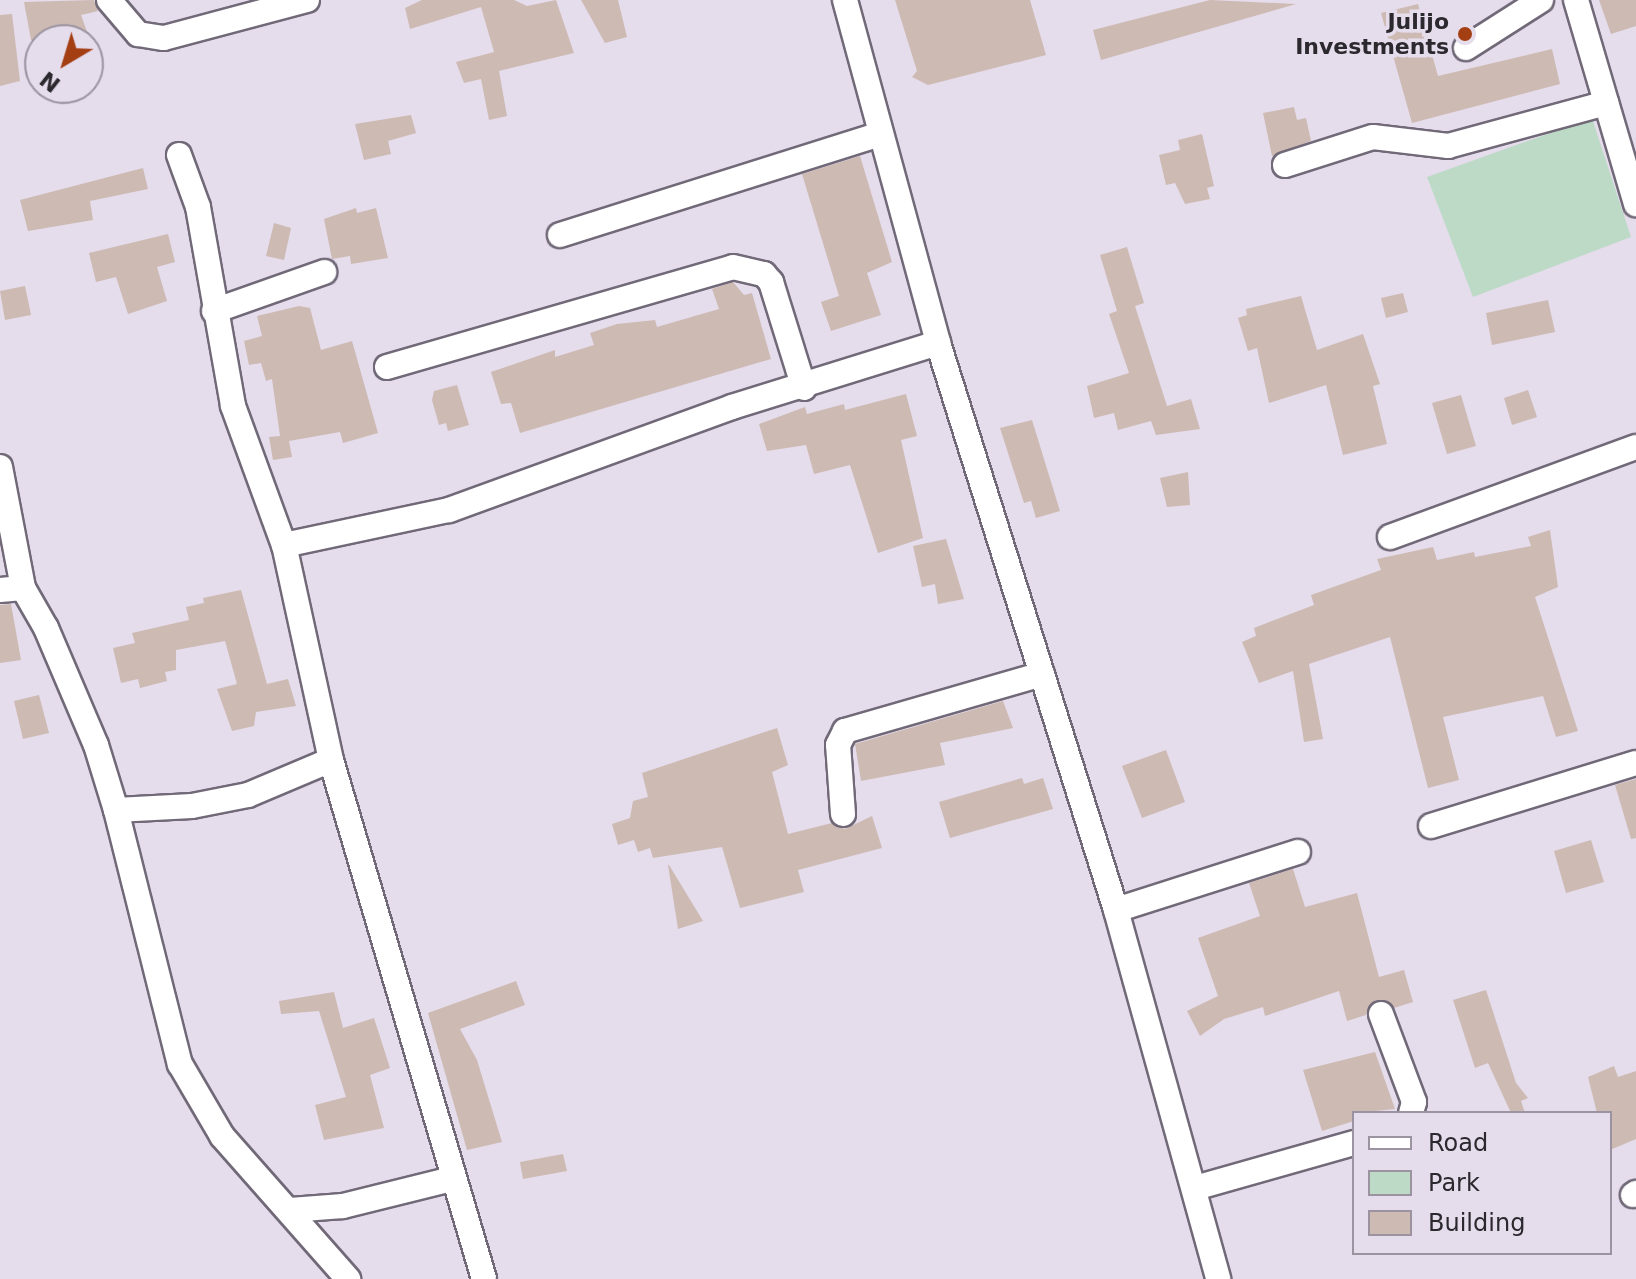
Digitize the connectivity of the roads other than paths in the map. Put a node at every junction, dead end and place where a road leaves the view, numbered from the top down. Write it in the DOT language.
graph roads {
  1 [pos="109,0"];
  2 [pos="250,0"];
  3 [pos="307,0"];
  4 [pos="845,0"];
  5 [pos="1541,0"];
  6 [pos="1576,0"];
  7 [pos="164,38"];
  8 [pos="1466,48"];
  9 [pos="1606,103"];
  10 [pos="880,134"];
  11 [pos="179,155"];
  12 [pos="1285,165"];
  13 [pos="1636,204"];
  14 [pos="560,235"];
  15 [pos="324,272"];
  16 [pos="214,311"];
  17 [pos="938,343"];
  18 [pos="387,367"];
  19 [pos="804,388"];
  20 [pos="1636,447"];
  21 [pos="0,467"];
  22 [pos="1390,537"];
  23 [pos="284,545"];
  24 [pos="11,589"];
  25 [pos="1042,674"];
  26 [pos="331,760"];
  27 [pos="1636,763"];
  28 [pos="116,810"];
  29 [pos="843,814"];
  30 [pos="1431,826"];
  31 [pos="1298,852"];
  32 [pos="1116,910"];
  33 [pos="1381,1014"];
  34 [pos="1412,1111"];
  35 [pos="1352,1144"];
  36 [pos="452,1179"];
  37 [pos="1195,1188"];
  38 [pos="290,1210"];
  39 [pos="348,1279"];
  40 [pos="484,1279"];
  41 [pos="1218,1279"];
  1 -- 7 [label="street"];
  2 -- 7 [label="street"];
  3 -- 7 [label="street"];
  4 -- 10 [label="street"];
  5 -- 8 [label="street"];
  6 -- 9 [label="street"];
  9 -- 12 [label="street"];
  9 -- 13 [label="street"];
  10 -- 14 [label="street"];
  10 -- 17 [label="street"];
  11 -- 16 [label="street"];
  15 -- 16 [label="street"];
  16 -- 23 [label="street"];
  17 -- 19 [label="street"];
  17 -- 25 [label="street"];
  18 -- 19 [label="street"];
  19 -- 23 [label="street"];
  20 -- 22 [label="street"];
  21 -- 24 [label="street"];
  23 -- 26 [label="street"];
  24 -- 28 [label="street"];
  25 -- 29 [label="street"];
  25 -- 32 [label="street"];
  26 -- 28 [label="street"];
  26 -- 36 [label="street"];
  27 -- 30 [label="street"];
  28 -- 38 [label="street"];
  31 -- 32 [label="street"];
  32 -- 37 [label="street"];
  33 -- 34 [label="street"];
  35 -- 37 [label="street"];
  36 -- 38 [label="street"];
  36 -- 40 [label="street"];
  37 -- 41 [label="street"];
  38 -- 39 [label="street"];
}
